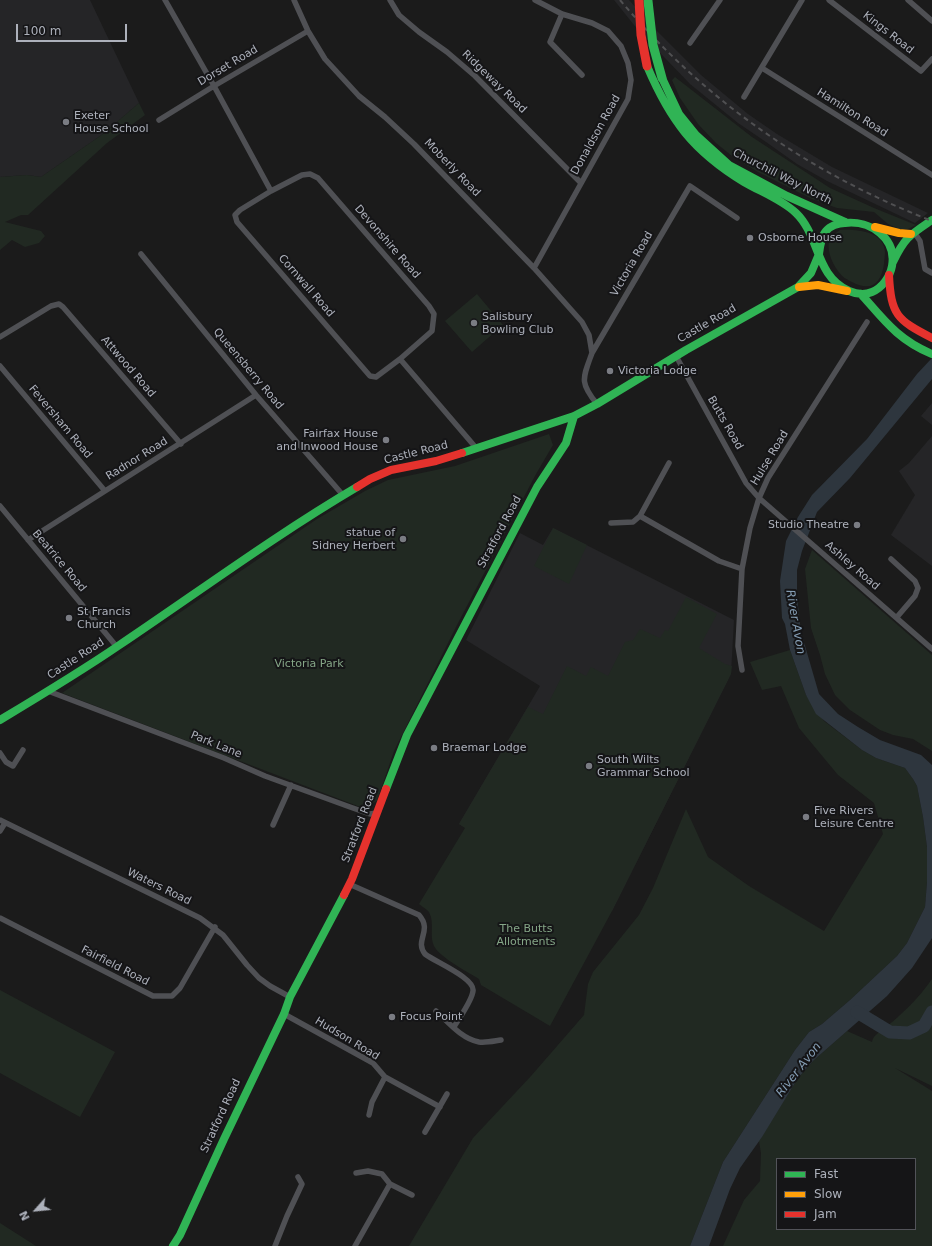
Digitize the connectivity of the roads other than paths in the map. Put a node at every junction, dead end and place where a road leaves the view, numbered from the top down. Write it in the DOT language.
graph roads {
  1 [pos="165,0"];
  2 [pos="294,0"];
  3 [pos="390,0"];
  4 [pos="535,0"];
  5 [pos="645,0"];
  6 [pos="720,0"];
  7 [pos="802,0"];
  8 [pos="829,0"];
  9 [pos="908,0"];
  10 [pos="562,14"];
  11 [pos="932,20"];
  12 [pos="308,31"];
  13 [pos="690,43"];
  14 [pos="932,59"];
  15 [pos="762,68"];
  16 [pos="582,75"];
  17 [pos="214,86"];
  18 [pos="744,97"];
  19 [pos="159,120"];
  20 [pos="932,175"];
  21 [pos="581,183"];
  22 [pos="271,191"];
  23 [pos="737,218"];
  24 [pos="932,220"];
  25 [pos="845,222"];
  26 [pos="875,227"];
  27 [pos="913,233"];
  28 [pos="140,254"];
  29 [pos="819,254"];
  30 [pos="893,262"];
  31 [pos="534,268"];
  32 [pos="932,273"];
  33 [pos="889,275"];
  34 [pos="798,287"];
  35 [pos="848,291"];
  36 [pos="861,294"];
  37 [pos="867,322"];
  38 [pos="917,331"];
  39 [pos="932,333"];
  40 [pos="0,337"];
  41 [pos="932,338"];
  42 [pos="592,353"];
  43 [pos="932,354"];
  44 [pos="676,356"];
  45 [pos="400,359"];
  46 [pos="0,366"];
  47 [pos="256,395"];
  48 [pos="597,404"];
  49 [pos="574,416"];
  50 [pos="181,444"];
  51 [pos="476,449"];
  52 [pos="669,463"];
  53 [pos="105,491"];
  54 [pos="342,494"];
  55 [pos="759,498"];
  56 [pos="0,506"];
  57 [pos="640,516"];
  58 [pos="611,523"];
  59 [pos="28,540"];
  60 [pos="891,559"];
  61 [pos="742,569"];
  62 [pos="896,617"];
  63 [pos="117,647"];
  64 [pos="932,648"];
  65 [pos="742,670"];
  66 [pos="48,691"];
  67 [pos="0,720"];
  68 [pos="23,750"];
  69 [pos="0,753"];
  70 [pos="291,785"];
  71 [pos="377,813"];
  72 [pos="2,822"];
  73 [pos="273,825"];
  74 [pos="0,831"];
  75 [pos="349,884"];
  76 [pos="0,918"];
  77 [pos="215,927"];
  78 [pos="290,997"];
  79 [pos="436,1011"];
  80 [pos="284,1014"];
  81 [pos="454,1027"];
  82 [pos="501,1040"];
  83 [pos="385,1077"];
  84 [pos="447,1094"];
  85 [pos="440,1107"];
  86 [pos="368,1115"];
  87 [pos="425,1132"];
  88 [pos="356,1173"];
  89 [pos="298,1177"];
  90 [pos="390,1184"];
  91 [pos="412,1195"];
  92 [pos="173,1246"];
  93 [pos="275,1246"];
  94 [pos="355,1246"];
  1 -- 17 [label="street"];
  2 -- 12 [label="street, Moberly Road"];
  3 -- 21 [label="street, Ridgeway Road"];
  4 -- 10 [label="street, Donaldson Road"];
  5 -- 25 [label="main road, Churchill Way North, bridge"];
  5 -- 29 [label="main road, Churchill Way North, bridge"];
  6 -- 13 [label="street"];
  7 -- 15 [label="street"];
  8 -- 14 [label="street, Kings Road"];
  9 -- 11 [label="street"];
  10 -- 16 [label="street"];
  10 -- 21 [label="street, Donaldson Road"];
  12 -- 17 [label="street, Dorset Road"];
  12 -- 31 [label="street, Moberly Road"];
  15 -- 18 [label="street"];
  15 -- 20 [label="street, Hamilton Road"];
  17 -- 19 [label="street, Dorset Road"];
  17 -- 22 [label="street"];
  21 -- 31 [label="street, Donaldson Road"];
  22 -- 45 [label="street, Cornwall Road"];
  22 -- 45 [label="street, Devonshire Road"];
  23 -- 42 [label="street, Victoria Road"];
  24 -- 27 [label="main road"];
  25 -- 26 [label="main road"];
  25 -- 29 [label="main road"];
  26 -- 27 [label="main road"];
  26 -- 30 [label="main road"];
  27 -- 30 [label="main road"];
  27 -- 32 [label="street"];
  28 -- 47 [label="street, Queensberry Road"];
  29 -- 34 [label="main road"];
  29 -- 35 [label="main road"];
  30 -- 33 [label="main road"];
  31 -- 42 [label="street, Moberly Road"];
  33 -- 36 [label="main road"];
  33 -- 38 [label="main road"];
  34 -- 35 [label="main road"];
  34 -- 44 [label="main road, Castle Road"];
  35 -- 36 [label="main road"];
  36 -- 43 [label="main road"];
  37 -- 55 [label="street, Hulse Road"];
  38 -- 39 [label="main road"];
  38 -- 41 [label="main road"];
  40 -- 50 [label="street, Attwood Road"];
  42 -- 48 [label="street, Victoria Road"];
  44 -- 48 [label="main road, Castle Road"];
  44 -- 55 [label="street, Butts Road"];
  45 -- 51 [label="street"];
  46 -- 53 [label="street, Feversham Road"];
  47 -- 50 [label="street, Radnor Road"];
  47 -- 54 [label="street, Queensberry Road"];
  48 -- 49 [label="main road, Castle Road"];
  49 -- 51 [label="main road, Castle Road"];
  49 -- 71 [label="main road, Stratford Road"];
  50 -- 53 [label="street, Radnor Road"];
  51 -- 54 [label="main road, Castle Road"];
  52 -- 57 [label="street"];
  53 -- 59 [label="street, Radnor Road"];
  54 -- 63 [label="main road, Castle Road"];
  55 -- 61 [label="street, Hulse Road"];
  55 -- 62 [label="street, Ashley Road"];
  56 -- 59 [label="street, Beatrice Road"];
  57 -- 58 [label="street"];
  57 -- 61 [label="street"];
  59 -- 63 [label="street, Beatrice Road"];
  60 -- 62 [label="street"];
  61 -- 65 [label="street, Hulse Road"];
  62 -- 64 [label="street, Ashley Road"];
  63 -- 66 [label="main road, Castle Road"];
  66 -- 67 [label="main road, Castle Road"];
  66 -- 70 [label="street, Park Lane"];
  68 -- 69 [label="street"];
  70 -- 71 [label="street, Park Lane"];
  70 -- 73 [label="street"];
  71 -- 75 [label="main road, Stratford Road"];
  72 -- 74 [label="street"];
  72 -- 77 [label="street, Waters Road"];
  75 -- 78 [label="main road, Stratford Road"];
  75 -- 81 [label="street"];
  76 -- 77 [label="street, Fairfield Road"];
  77 -- 78 [label="street, Waters Road"];
  78 -- 80 [label="main road, Stratford Road"];
  79 -- 81 [label="street"];
  80 -- 83 [label="street, Hudson Road"];
  80 -- 92 [label="main road, Stratford Road"];
  81 -- 82 [label="street"];
  83 -- 85 [label="street, Hudson Road"];
  83 -- 86 [label="street"];
  84 -- 85 [label="street"];
  85 -- 87 [label="street"];
  88 -- 90 [label="street"];
  89 -- 93 [label="street"];
  90 -- 91 [label="street"];
  90 -- 94 [label="street"];
}
